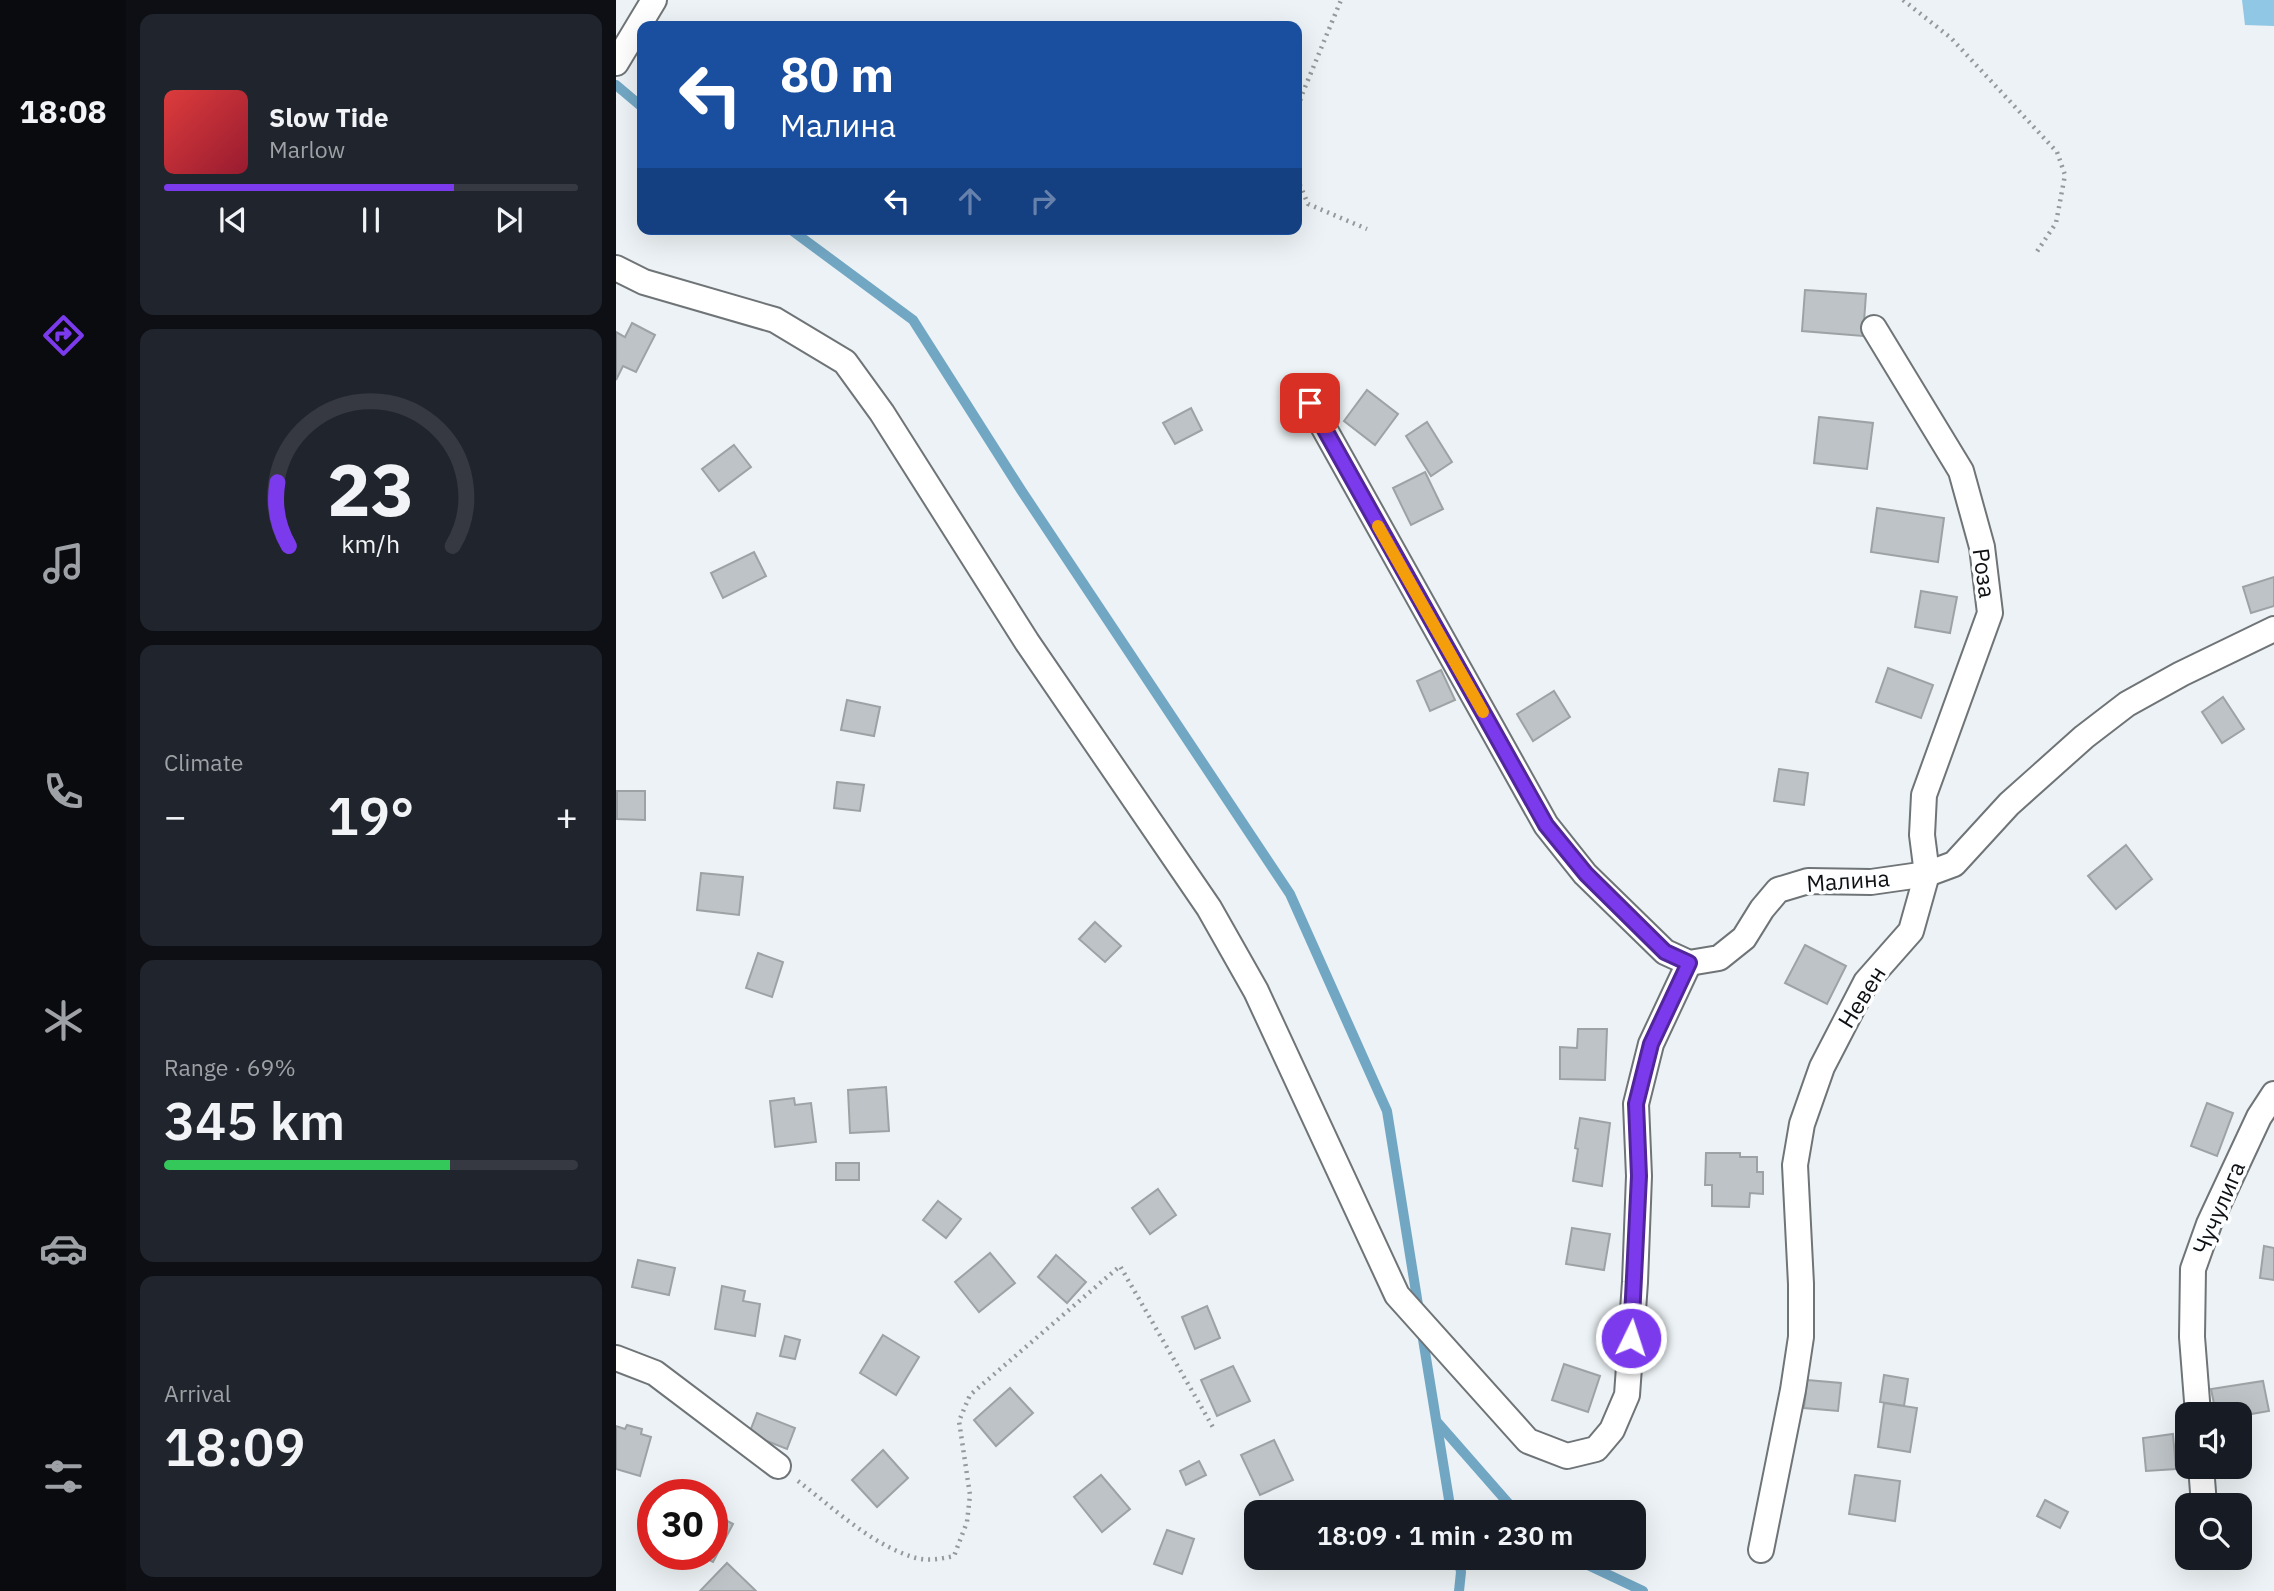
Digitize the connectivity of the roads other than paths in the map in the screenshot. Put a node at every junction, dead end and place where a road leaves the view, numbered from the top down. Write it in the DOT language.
graph roads {
  1 [pos="654,0"];
  2 [pos="641,21"];
  3 [pos="637,28"];
  4 [pos="616,63"];
  5 [pos="616,268"];
  6 [pos="1874,328"];
  7 [pos="1310,403"];
  8 [pos="2274,629"];
  9 [pos="1927,874"];
  10 [pos="1689,963"];
  11 [pos="2274,1094"];
  12 [pos="616,1358"];
  13 [pos="2196,1402"];
  14 [pos="778,1466"];
  15 [pos="1761,1550"];
  1 -- 2 [label="street"];
  3 -- 4 [label="street"];
  5 -- 10 [label="street"];
  6 -- 9 [label="street, Роза"];
  7 -- 10 [label="street"];
  8 -- 9 [label="street"];
  9 -- 10 [label="street, Малина"];
  9 -- 15 [label="street, Невен"];
  11 -- 13 [label="street, Чучулига"];
  12 -- 14 [label="street"];
}
